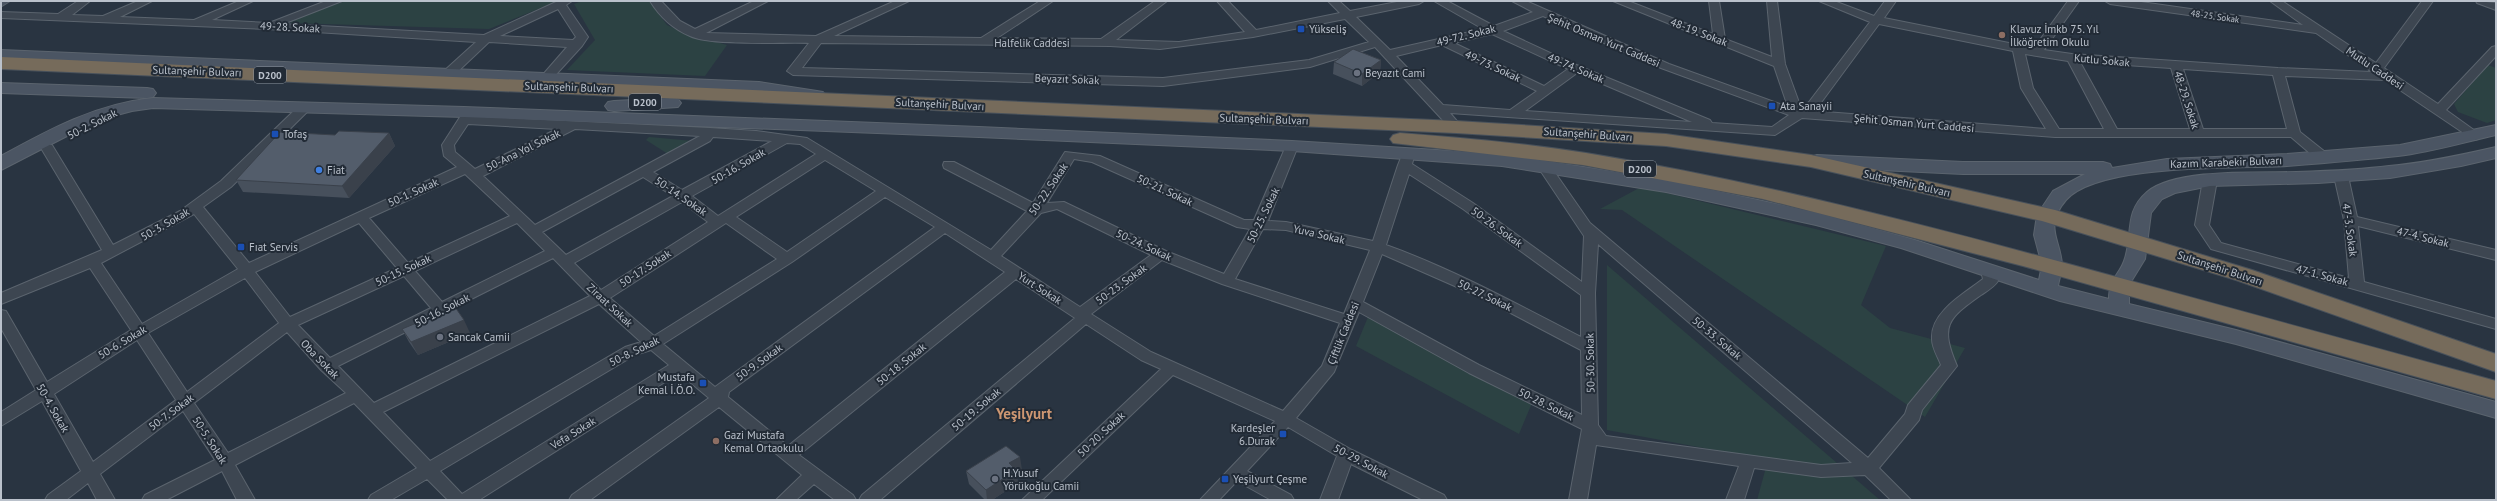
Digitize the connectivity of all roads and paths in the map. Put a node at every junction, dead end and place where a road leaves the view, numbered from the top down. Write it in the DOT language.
graph roads {
  1 [pos="85,1"];
  2 [pos="147,1"];
  3 [pos="248,1"];
  4 [pos="337,1"];
  5 [pos="655,1"];
  6 [pos="763,1"];
  7 [pos="904,1"];
  8 [pos="1048,1"];
  9 [pos="1162,1"];
  10 [pos="1222,1"];
  11 [pos="1332,1"];
  12 [pos="1419,1"];
  13 [pos="1439,1"];
  14 [pos="1517,1"];
  15 [pos="1618,1"];
  16 [pos="1714,1"];
  17 [pos="1772,1"];
  18 [pos="1824,1"];
  19 [pos="1891,1"];
  20 [pos="2074,1"];
  21 [pos="2110,1"];
  22 [pos="2275,1"];
  23 [pos="2428,1"];
  24 [pos="2481,1"];
  25 [pos="563,2"];
  26 [pos="2288,4"];
  27 [pos="2496,7"];
  28 [pos="1542,13"];
  29 [pos="1346,14"];
  30 [pos="1,15"];
  31 [pos="58,19"];
  32 [pos="104,20"];
  33 [pos="1875,20"];
  34 [pos="194,24"];
  35 [pos="267,26"];
  36 [pos="1491,30"];
  37 [pos="2320,31"];
  38 [pos="694,34"];
  39 [pos="1254,34"];
  40 [pos="487,38"];
  41 [pos="818,40"];
  42 [pos="1442,41"];
  43 [pos="1720,41"];
  44 [pos="980,43"];
  45 [pos="1104,43"];
  46 [pos="1377,43"];
  47 [pos="578,44"];
  48 [pos="2018,49"];
  49 [pos="2496,49"];
  50 [pos="2037,52"];
  51 [pos="1388,54"];
  52 [pos="1,55"];
  53 [pos="2072,58"];
  54 [pos="1,63"];
  55 [pos="1779,64"];
  56 [pos="2176,65"];
  57 [pos="1576,69"];
  58 [pos="2278,72"];
  59 [pos="2382,73"];
  60 [pos="1,74"];
  61 [pos="448,74"];
  62 [pos="539,87"];
  63 [pos="1,88"];
  64 [pos="1544,90"];
  65 [pos="672,103"];
  66 [pos="137,104"];
  67 [pos="304,108"];
  68 [pos="1440,110"];
  69 [pos="2439,110"];
  70 [pos="1512,114"];
  71 [pos="1797,114"];
  72 [pos="572,125"];
  73 [pos="1456,127"];
  74 [pos="1716,127"];
  75 [pos="2496,130"];
  76 [pos="710,132"];
  77 [pos="2055,133"];
  78 [pos="2294,133"];
  79 [pos="2113,134"];
  80 [pos="2198,134"];
  81 [pos="2474,136"];
  82 [pos="784,139"];
  83 [pos="1292,146"];
  84 [pos="47,148"];
  85 [pos="2496,152"];
  86 [pos="824,155"];
  87 [pos="1070,155"];
  88 [pos="2324,158"];
  89 [pos="1407,159"];
  90 [pos="1811,161"];
  91 [pos="1,164"];
  92 [pos="949,165"];
  93 [pos="1544,167"];
  94 [pos="2139,168"];
  95 [pos="470,171"];
  96 [pos="644,172"];
  97 [pos="1,174"];
  98 [pos="2340,176"];
  99 [pos="2210,180"];
  100 [pos="885,191"];
  101 [pos="684,197"];
  102 [pos="194,207"];
  103 [pos="1036,210"];
  104 [pos="2047,215"];
  105 [pos="360,216"];
  106 [pos="519,217"];
  107 [pos="721,219"];
  108 [pos="2351,220"];
  109 [pos="1259,225"];
  110 [pos="945,226"];
  111 [pos="1585,226"];
  112 [pos="534,231"];
  113 [pos="2138,242"];
  114 [pos="1378,247"];
  115 [pos="556,251"];
  116 [pos="110,253"];
  117 [pos="1162,254"];
  118 [pos="2496,255"];
  119 [pos="992,257"];
  120 [pos="787,258"];
  121 [pos="93,261"];
  122 [pos="566,262"];
  123 [pos="2052,265"];
  124 [pos="406,268"];
  125 [pos="246,270"];
  126 [pos="1988,271"];
  127 [pos="1015,272"];
  128 [pos="1228,281"];
  129 [pos="2119,285"];
  130 [pos="2357,285"];
  131 [pos="2047,290"];
  132 [pos="1588,293"];
  133 [pos="600,297"];
  134 [pos="1,299"];
  135 [pos="1354,303"];
  136 [pos="441,310"];
  137 [pos="2119,310"];
  138 [pos="2496,313"];
  139 [pos="1,315"];
  140 [pos="1082,316"];
  141 [pos="2477,318"];
  142 [pos="1347,320"];
  143 [pos="288,324"];
  144 [pos="2496,324"];
  145 [pos="139,332"];
  146 [pos="653,344"];
  147 [pos="1590,348"];
  148 [pos="2496,363"];
  149 [pos="326,366"];
  150 [pos="679,366"];
  151 [pos="1171,368"];
  152 [pos="2496,390"];
  153 [pos="43,391"];
  154 [pos="356,395"];
  155 [pos="719,399"];
  156 [pos="184,401"];
  157 [pos="2496,410"];
  158 [pos="372,411"];
  159 [pos="1286,419"];
  160 [pos="1,420"];
  161 [pos="1590,426"];
  162 [pos="1346,454"];
  163 [pos="788,455"];
  164 [pos="225,462"];
  165 [pos="1748,462"];
  166 [pos="429,468"];
  167 [pos="1869,468"];
  168 [pos="1235,472"];
  169 [pos="91,473"];
  170 [pos="813,476"];
  171 [pos="54,500"];
  172 [pos="106,500"];
  173 [pos="151,500"];
  174 [pos="246,500"];
  175 [pos="377,500"];
  176 [pos="458,500"];
  177 [pos="466,500"];
  178 [pos="578,500"];
  179 [pos="785,500"];
  180 [pos="847,500"];
  181 [pos="868,500"];
  182 [pos="1031,500"];
  183 [pos="1209,500"];
  184 [pos="1285,500"];
  185 [pos="1329,500"];
  186 [pos="1438,500"];
  187 [pos="1578,500"];
  188 [pos="1735,500"];
  189 [pos="1902,500"];
  1 -- 31 [label="street"];
  2 -- 32 [label="street"];
  3 -- 34 [label="street"];
  4 -- 35 [label="street"];
  5 -- 38 [label="street, Halfelik Caddesi"];
  6 -- 38 [label="street"];
  7 -- 41 [label="street"];
  8 -- 44 [label="street"];
  9 -- 45 [label="street"];
  10 -- 39 [label="street"];
  11 -- 29 [label="street"];
  12 -- 29 [label="street, Halfelik Caddesi"];
  13 -- 36 [label="street, 49-74. Sokak"];
  14 -- 28 [label="street, Şehit Osman Yurt Caddesi"];
  15 -- 43 [label="street, 48-19. Sokak"];
  16 -- 43 [label="street"];
  17 -- 55 [label="street"];
  18 -- 33 [label="street, Kutlu Sokak"];
  19 -- 33 [label="street"];
  20 -- 50 [label="street"];
  21 -- 37 [label="street, 48-25. Sokak"];
  22 -- 26 [label="street, Mutlu Caddesi"];
  23 -- 59 [label="street"];
  24 -- 27 [label="street"];
  25 -- 40 [label="street"];
  25 -- 47 [label="street"];
  26 -- 37 [label="street, Mutlu Caddesi"];
  28 -- 36 [label="street, 49-72. Sokak"];
  28 -- 71 [label="street, Şehit Osman Yurt Caddesi"];
  29 -- 39 [label="street, Halfelik Caddesi"];
  29 -- 46 [label="street"];
  30 -- 31 [label="street, 49-28. Sokak"];
  31 -- 32 [label="street, 49-28. Sokak"];
  32 -- 34 [label="street, 49-28. Sokak"];
  33 -- 48 [label="street, Kutlu Sokak"];
  33 -- 71 [label="street"];
  34 -- 35 [label="street, 49-28. Sokak"];
  35 -- 40 [label="street, 49-28. Sokak"];
  36 -- 42 [label="street, 49-72. Sokak"];
  36 -- 57 [label="street, 49-74. Sokak"];
  37 -- 59 [label="street, Mutlu Caddesi"];
  38 -- 41 [label="street, Halfelik Caddesi"];
  39 -- 45 [label="street, Halfelik Caddesi"];
  40 -- 47 [label="street, 49-28. Sokak"];
  40 -- 61 [label="street"];
  41 -- 44 [label="street, Halfelik Caddesi"];
  41 -- 46 [label="street, Beyazıt Sokak"];
  42 -- 51 [label="street, 49-72. Sokak"];
  42 -- 64 [label="street, 49-73. Sokak"];
  43 -- 55 [label="street, 48-19. Sokak"];
  44 -- 45 [label="street, Halfelik Caddesi"];
  46 -- 51 [label="street"];
  47 -- 62 [label="street"];
  48 -- 50 [label="street, Kutlu Sokak"];
  48 -- 77 [label="street"];
  49 -- 69 [label="street"];
  50 -- 53 [label="street, Kutlu Sokak"];
  51 -- 68 [label="street"];
  52 -- 61 [label="main road"];
  53 -- 56 [label="street, Kutlu Sokak"];
  53 -- 79 [label="street"];
  54 -- 62 [label="highway, Sultanşehir Bulvarı / D200"];
  55 -- 71 [label="street"];
  56 -- 58 [label="street, Kutlu Sokak"];
  56 -- 80 [label="street, 48-29. Sokak"];
  57 -- 64 [label="street"];
  57 -- 74 [label="street, 49-74. Sokak"];
  58 -- 59 [label="street, Kutlu Sokak"];
  58 -- 78 [label="street"];
  59 -- 69 [label="street, Mutlu Caddesi"];
  60 -- 62 [label="highway, Sultanşehir Bulvarı / D200"];
  61 -- 62 [label="main road"];
  62 -- 65 [label="highway, Sultanşehir Bulvarı / D200"];
  62 -- 73 [label="highway, Sultanşehir Bulvarı / D200"];
  63 -- 65 [label="main road, Sultanşehir Bulvarı"];
  64 -- 70 [label="street"];
  65 -- 123 [label="highway, Sultanşehir Bulvarı / D200"];
  66 -- 67 [label="main road"];
  66 -- 84 [label="main road, 50-2. Sokak"];
  66 -- 91 [label="main road, 50-2. Sokak"];
  67 -- 83 [label="main road"];
  67 -- 102 [label="street, 50-3. Sokak"];
  68 -- 70 [label="street"];
  68 -- 73 [label="street"];
  69 -- 81 [label="street, Mutlu Caddesi"];
  70 -- 74 [label="street"];
  71 -- 74 [label="street"];
  71 -- 77 [label="street, Şehit Osman Yurt Caddesi"];
  72 -- 76 [label="street"];
  72 -- 95 [label="street, 50-Ana Yol Sokak"];
  72 -- 95 [label="street, Ziraat Sokak"];
  73 -- 90 [label="highway, Sultanşehir Bulvarı / D200"];
  75 -- 81 [label="main road, Kazım Karabekir Bulvarı"];
  76 -- 82 [label="street"];
  76 -- 96 [label="street"];
  77 -- 79 [label="street, Şehit Osman Yurt Caddesi"];
  78 -- 80 [label="street, Şehit Osman Yurt Caddesi"];
  78 -- 88 [label="street"];
  79 -- 80 [label="street, Şehit Osman Yurt Caddesi"];
  81 -- 88 [label="main road, Kazım Karabekir Bulvarı"];
  82 -- 86 [label="street, Yurt Sokak"];
  82 -- 101 [label="street, 50-16. Sokak"];
  83 -- 89 [label="main road"];
  83 -- 109 [label="street, 50-25. Sokak"];
  84 -- 97 [label="main road, 50-2. Sokak"];
  84 -- 116 [label="street"];
  85 -- 98 [label="main road, Kazım Karabekir Bulvarı"];
  86 -- 100 [label="street, Yurt Sokak"];
  86 -- 107 [label="street, 50-17. Sokak"];
  87 -- 103 [label="street, 50-22. Sokak"];
  87 -- 109 [label="street, 50-21. Sokak"];
  88 -- 94 [label="main road, Kazım Karabekir Bulvarı"];
  89 -- 93 [label="main road"];
  89 -- 114 [label="street, Çiftlik Caddesi"];
  89 -- 132 [label="street, 50-26. Sokak"];
  90 -- 94 [label="main road"];
  90 -- 104 [label="highway, Sultanşehir Bulvarı / D200"];
  92 -- 103 [label="street"];
  93 -- 111 [label="street, 50-33. Sokak"];
  93 -- 126 [label="main road"];
  94 -- 104 [label="main road, Kazım Karabekir Bulvarı"];
  95 -- 105 [label="street, 50-1. Sokak"];
  95 -- 106 [label="street, Ziraat Sokak"];
  96 -- 101 [label="street, 50-14. Sokak"];
  96 -- 112 [label="street"];
  98 -- 99 [label="main road, Kazım Karabekir Bulvarı"];
  98 -- 108 [label="street, 47-3. Sokak"];
  99 -- 113 [label="main road, Kazım Karabekir Bulvarı"];
  99 -- 130 [label="street, 47-1. Sokak"];
  100 -- 110 [label="street, Yurt Sokak"];
  100 -- 120 [label="street, 50-8. Sokak"];
  101 -- 107 [label="street, 50-14. Sokak"];
  101 -- 122 [label="street, 50-16. Sokak"];
  102 -- 116 [label="street, 50-3. Sokak"];
  102 -- 125 [label="street, Oba Sokak"];
  103 -- 117 [label="street, 50-24. Sokak"];
  103 -- 119 [label="street, 50-22. Sokak"];
  104 -- 113 [label="highway, Sultanşehir Bulvarı / D200"];
  104 -- 123 [label="main road, Kazım Karabekir Bulvarı"];
  105 -- 124 [label="street"];
  105 -- 125 [label="street, 50-1. Sokak"];
  106 -- 112 [label="street, Ziraat Sokak"];
  106 -- 124 [label="street, 50-15. Sokak"];
  107 -- 120 [label="street, 50-14. Sokak"];
  107 -- 133 [label="street, 50-17. Sokak"];
  108 -- 118 [label="street, 47-4. Sokak"];
  108 -- 130 [label="street, 47-3. Sokak"];
  109 -- 114 [label="street, Yuva Sokak"];
  109 -- 128 [label="street, 50-25. Sokak"];
  110 -- 119 [label="street, Yurt Sokak"];
  110 -- 155 [label="street, 50-9. Sokak"];
  111 -- 132 [label="street, 50-30. Sokak"];
  111 -- 167 [label="street, 50-33. Sokak"];
  112 -- 115 [label="street, Ziraat Sokak"];
  113 -- 129 [label="main road, Kazım Karabekir Bulvarı"];
  113 -- 148 [label="highway, Sultanşehir Bulvarı / D200"];
  114 -- 135 [label="street, Çiftlik Caddesi"];
  114 -- 147 [label="street, 50-27. Sokak"];
  115 -- 122 [label="street, Ziraat Sokak"];
  115 -- 136 [label="street, 50-16. Sokak"];
  116 -- 121 [label="street, 50-3. Sokak"];
  117 -- 128 [label="street, 50-24. Sokak"];
  117 -- 140 [label="street, 50-23. Sokak"];
  119 -- 127 [label="street, Yurt Sokak"];
  120 -- 146 [label="street, 50-8. Sokak"];
  121 -- 134 [label="street, 50-3. Sokak"];
  121 -- 145 [label="street, 50-5. Sokak"];
  122 -- 133 [label="street, Ziraat Sokak"];
  123 -- 129 [label="highway, Sultanşehir Bulvarı / D200"];
  123 -- 131 [label="main road, Kazım Karabekir Bulvarı"];
  124 -- 136 [label="street"];
  124 -- 143 [label="street, 50-15. Sokak"];
  125 -- 143 [label="street, Oba Sokak"];
  125 -- 145 [label="street, 50-6. Sokak"];
  126 -- 131 [label="main road"];
  126 -- 167 [label="street"];
  127 -- 140 [label="street, Yurt Sokak"];
  127 -- 163 [label="street, 50-18. Sokak"];
  128 -- 142 [label="street, 50-24. Sokak"];
  129 -- 137 [label="main road"];
  129 -- 152 [label="highway, Sultanşehir Bulvarı / D200"];
  130 -- 141 [label="street, 47-1. Sokak"];
  131 -- 137 [label="main road"];
  132 -- 147 [label="street, 50-30. Sokak"];
  133 -- 146 [label="street, Ziraat Sokak"];
  133 -- 158 [label="street, 50-17. Sokak"];
  135 -- 142 [label="street, Çiftlik Caddesi"];
  135 -- 161 [label="street, 50-28. Sokak"];
  136 -- 149 [label="street, 50-16. Sokak"];
  137 -- 157 [label="main road"];
  138 -- 141 [label="street"];
  139 -- 153 [label="street, 50-4. Sokak"];
  140 -- 151 [label="street, Yurt Sokak"];
  140 -- 181 [label="street, 50-19. Sokak"];
  141 -- 144 [label="street, 47-1. Sokak"];
  142 -- 159 [label="street, Çiftlik Caddesi"];
  143 -- 149 [label="street, Oba Sokak"];
  143 -- 156 [label="street, 50-7. Sokak"];
  145 -- 153 [label="street, 50-6. Sokak"];
  145 -- 156 [label="street, 50-5. Sokak"];
  146 -- 150 [label="street, Ziraat Sokak"];
  146 -- 166 [label="street, 50-8. Sokak"];
  147 -- 161 [label="street, 50-30. Sokak"];
  149 -- 154 [label="street, Oba Sokak"];
  150 -- 155 [label="street, Ziraat Sokak"];
  150 -- 177 [label="street, Vefa Sokak"];
  151 -- 159 [label="street, Yurt Sokak"];
  151 -- 182 [label="street, 50-20. Sokak"];
  153 -- 160 [label="street, 50-6. Sokak"];
  153 -- 169 [label="street, 50-4. Sokak"];
  154 -- 158 [label="street, Oba Sokak"];
  154 -- 164 [label="street"];
  155 -- 163 [label="street, Ziraat Sokak"];
  155 -- 178 [label="street, 50-9. Sokak"];
  156 -- 164 [label="street, 50-5. Sokak"];
  156 -- 169 [label="street, 50-7. Sokak"];
  158 -- 166 [label="street, Oba Sokak"];
  159 -- 162 [label="street, 50-29. Sokak"];
  159 -- 168 [label="street, Çiftlik Caddesi"];
  161 -- 165 [label="street, 50-28. Sokak"];
  161 -- 187 [label="street, 50-30. Sokak"];
  162 -- 185 [label="street"];
  162 -- 186 [label="street, 50-29. Sokak"];
  163 -- 170 [label="street, Ziraat Sokak"];
  164 -- 173 [label="street"];
  164 -- 174 [label="street, 50-5. Sokak"];
  165 -- 167 [label="street, 50-28. Sokak"];
  165 -- 188 [label="street"];
  166 -- 175 [label="street, 50-8. Sokak"];
  166 -- 176 [label="street, Oba Sokak"];
  167 -- 189 [label="street, 50-33. Sokak"];
  168 -- 183 [label="street, Çiftlik Caddesi"];
  168 -- 184 [label="street"];
  169 -- 171 [label="street, 50-7. Sokak"];
  169 -- 172 [label="street, 50-4. Sokak"];
  170 -- 179 [label="street"];
  170 -- 180 [label="street, Ziraat Sokak"];
}
